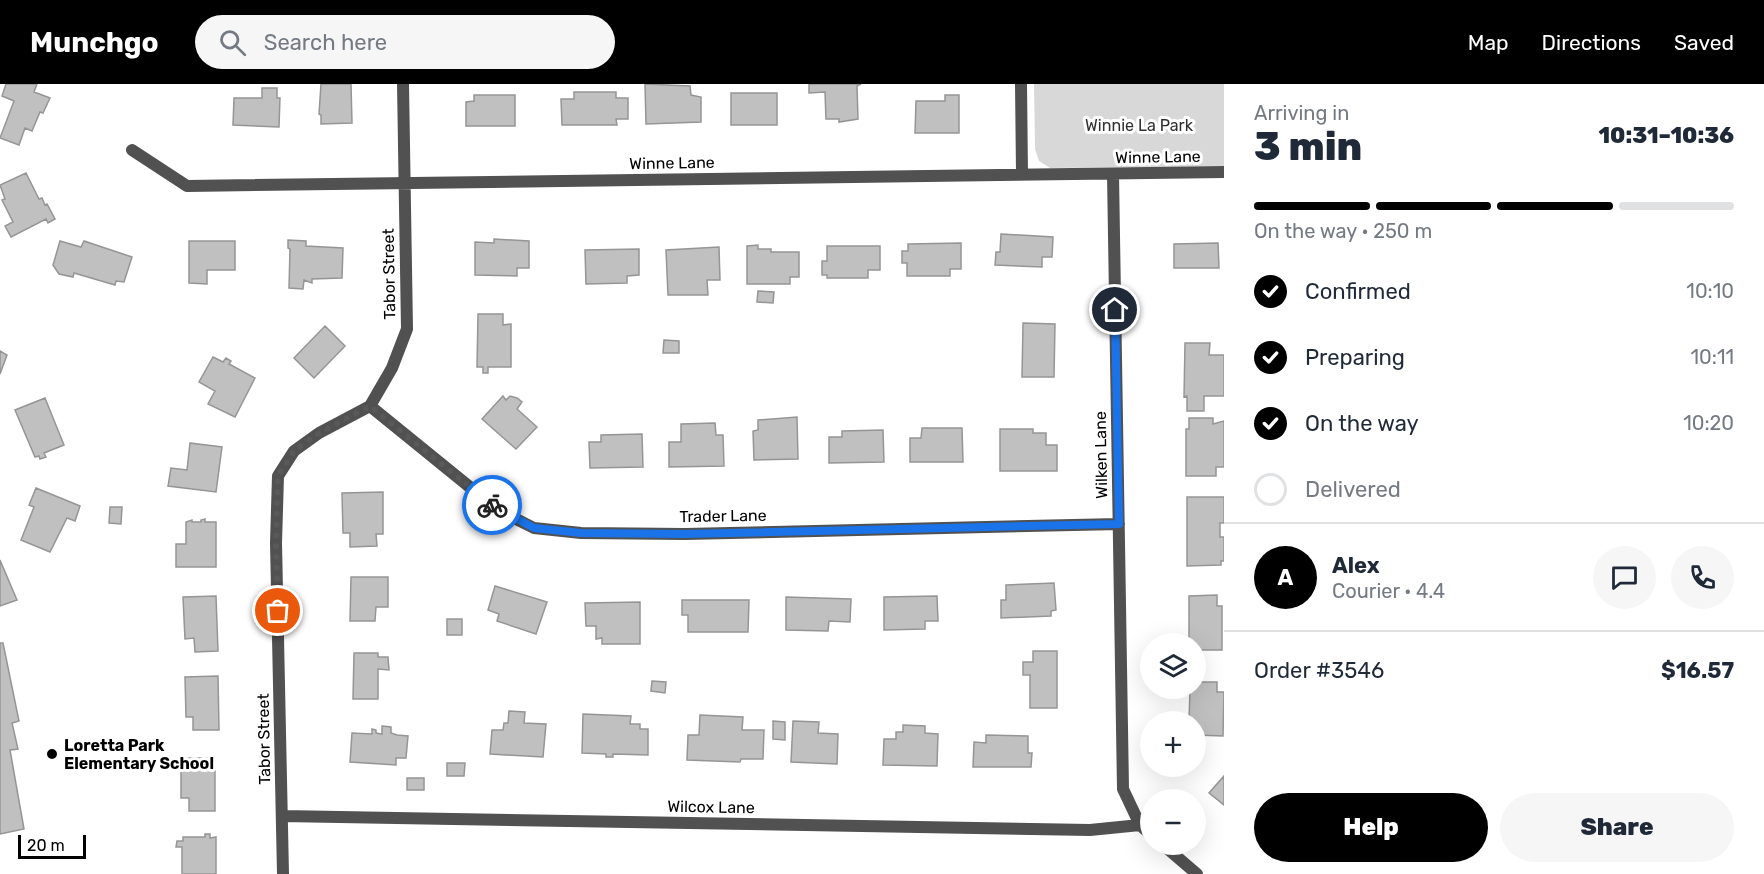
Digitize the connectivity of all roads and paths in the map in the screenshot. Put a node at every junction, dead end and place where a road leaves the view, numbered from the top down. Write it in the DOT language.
graph roads {
  1 [pos="403,84"];
  2 [pos="1021,84"];
  3 [pos="132,150"];
  4 [pos="1224,172"];
  5 [pos="1022,173"];
  6 [pos="1113,174"];
  7 [pos="405,184"];
  8 [pos="370,406"];
  9 [pos="1119,524"];
  10 [pos="282,816"];
  11 [pos="1140,825"];
  12 [pos="1175,855"];
  13 [pos="283,874"];
  14 [pos="1197,874"];
  1 -- 7 [label="street, Tabor Street"];
  2 -- 5 [label="street"];
  3 -- 7 [label="street, Winne Lane"];
  4 -- 6 [label="street, Winne Lane"];
  5 -- 6 [label="street, Winne Lane"];
  5 -- 7 [label="street, Winne Lane"];
  6 -- 9 [label="street, Wilken Lane"];
  7 -- 8 [label="street, Tabor Street"];
  8 -- 9 [label="street, Trader Lane"];
  8 -- 10 [label="street, Tabor Street"];
  9 -- 11 [label="street, Wilken Lane"];
  10 -- 11 [label="street, Wilcox Lane"];
  10 -- 13 [label="street, Tabor Street"];
  12 -- 14 [label="street"];
}
